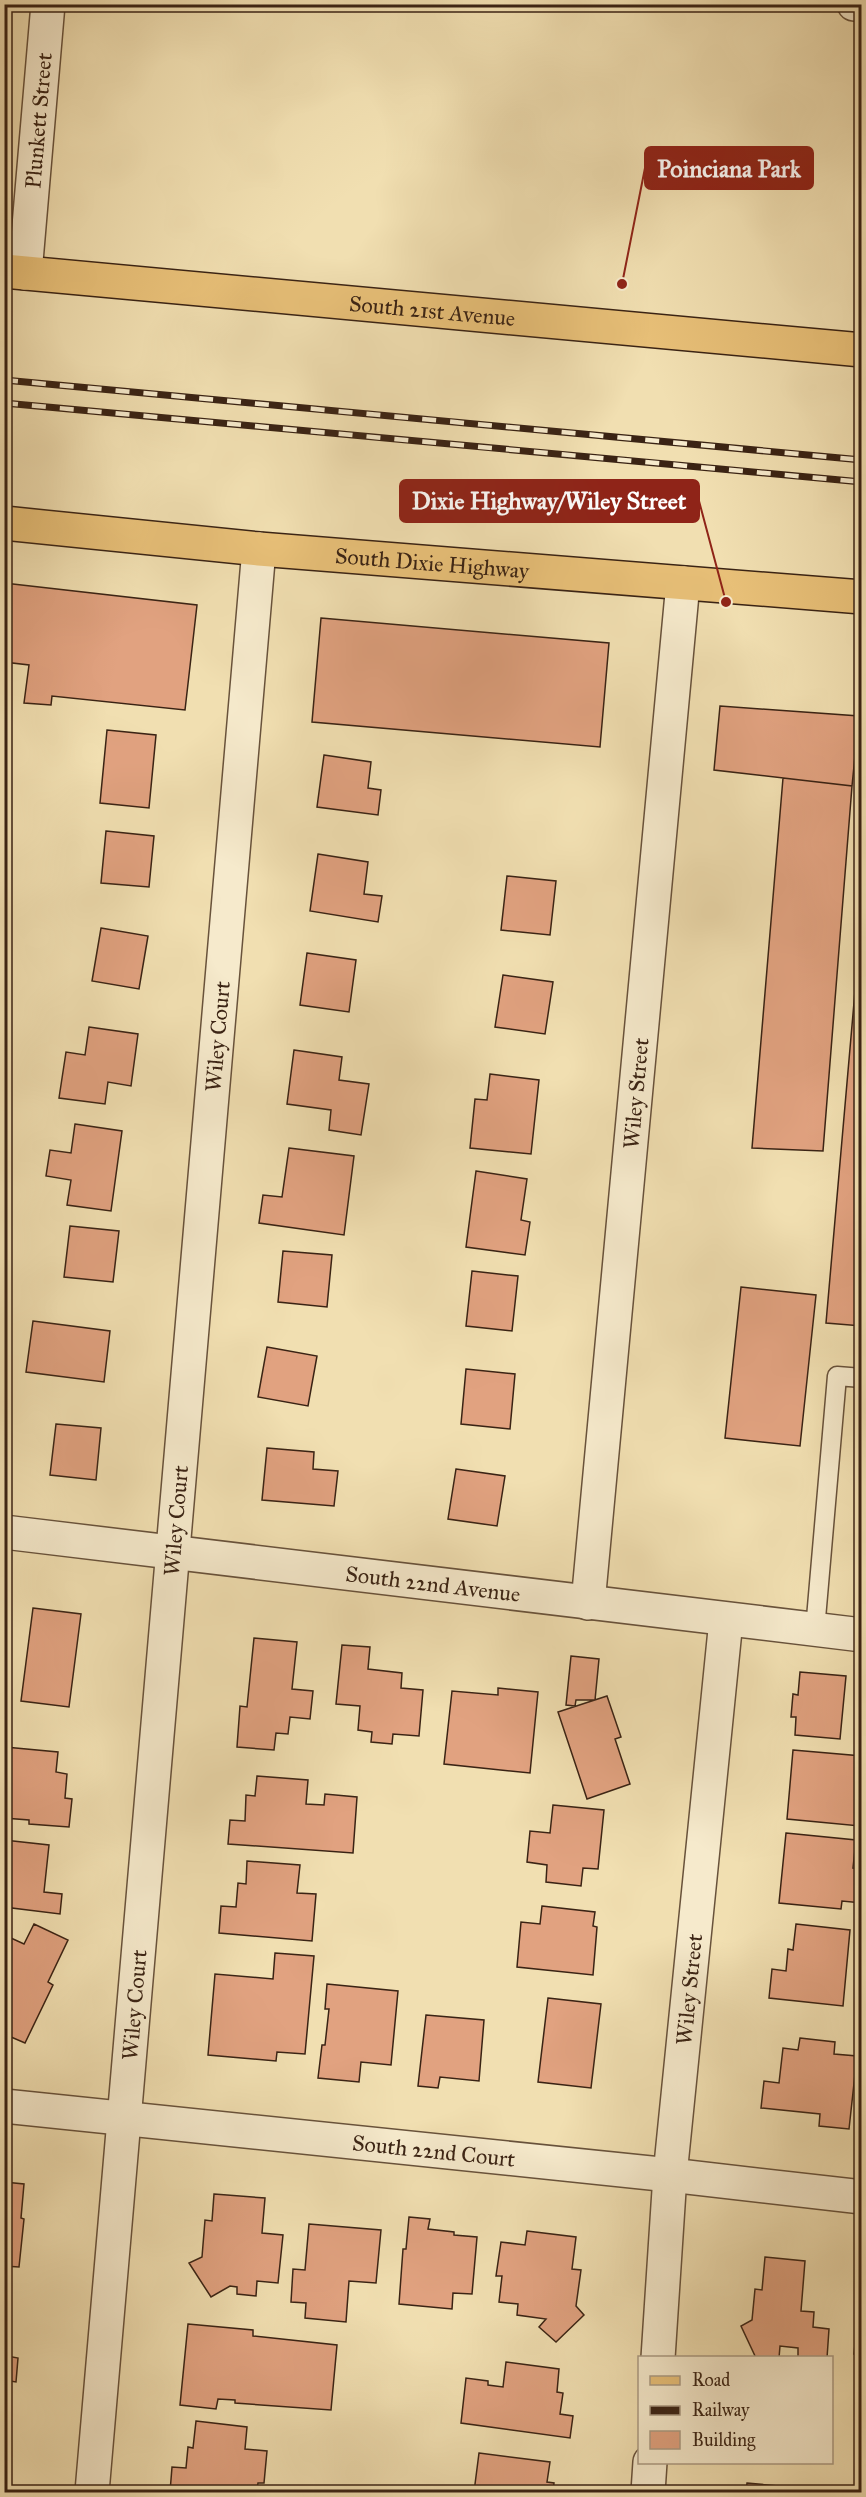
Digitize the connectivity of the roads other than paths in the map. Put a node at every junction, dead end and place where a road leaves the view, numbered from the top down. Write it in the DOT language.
graph roads {
  1 [pos="48,4"];
  2 [pos="854,4"];
  3 [pos="861,5"];
  4 [pos="15,272"];
  5 [pos="861,350"];
  6 [pos="4,523"];
  7 [pos="259,549"];
  8 [pos="683,583"];
  9 [pos="861,597"];
  10 [pos="861,1378"];
  11 [pos="4,1532"];
  12 [pos="174,1551"];
  13 [pos="588,1603"];
  14 [pos="726,1620"];
  15 [pos="815,1630"];
  16 [pos="861,1635"];
  17 [pos="4,2106"];
  18 [pos="125,2119"];
  19 [pos="670,2175"];
  20 [pos="861,2197"];
  21 [pos="658,2356"];
  22 [pos="650,2464"];
  23 [pos="92,2493"];
  24 [pos="648,2493"];
  1 -- 4 [label="street, Plunkett Street"];
  2 -- 3 [label="street"];
  4 -- 5 [label="main road, South 21st Avenue"];
  6 -- 7 [label="main road, South Dixie Highway"];
  7 -- 8 [label="main road, South Dixie Highway"];
  7 -- 12 [label="street, Wiley Court"];
  8 -- 9 [label="main road, South Dixie Highway"];
  8 -- 13 [label="street, Wiley Street"];
  10 -- 15 [label="lane"];
  11 -- 12 [label="street, South 22nd Avenue"];
  12 -- 13 [label="street, South 22nd Avenue"];
  12 -- 18 [label="street, Wiley Court"];
  13 -- 14 [label="street, South 22nd Avenue"];
  14 -- 15 [label="street, South 22nd Avenue"];
  14 -- 19 [label="street, Wiley Street"];
  15 -- 16 [label="street, South 22nd Avenue"];
  17 -- 18 [label="street, South 22nd Court"];
  18 -- 19 [label="street, South 22nd Court"];
  18 -- 23 [label="street, Wiley Court"];
  19 -- 20 [label="street, South 22nd Court"];
  19 -- 21 [label="street, Wiley Street"];
  22 -- 24 [label="street"];
}
